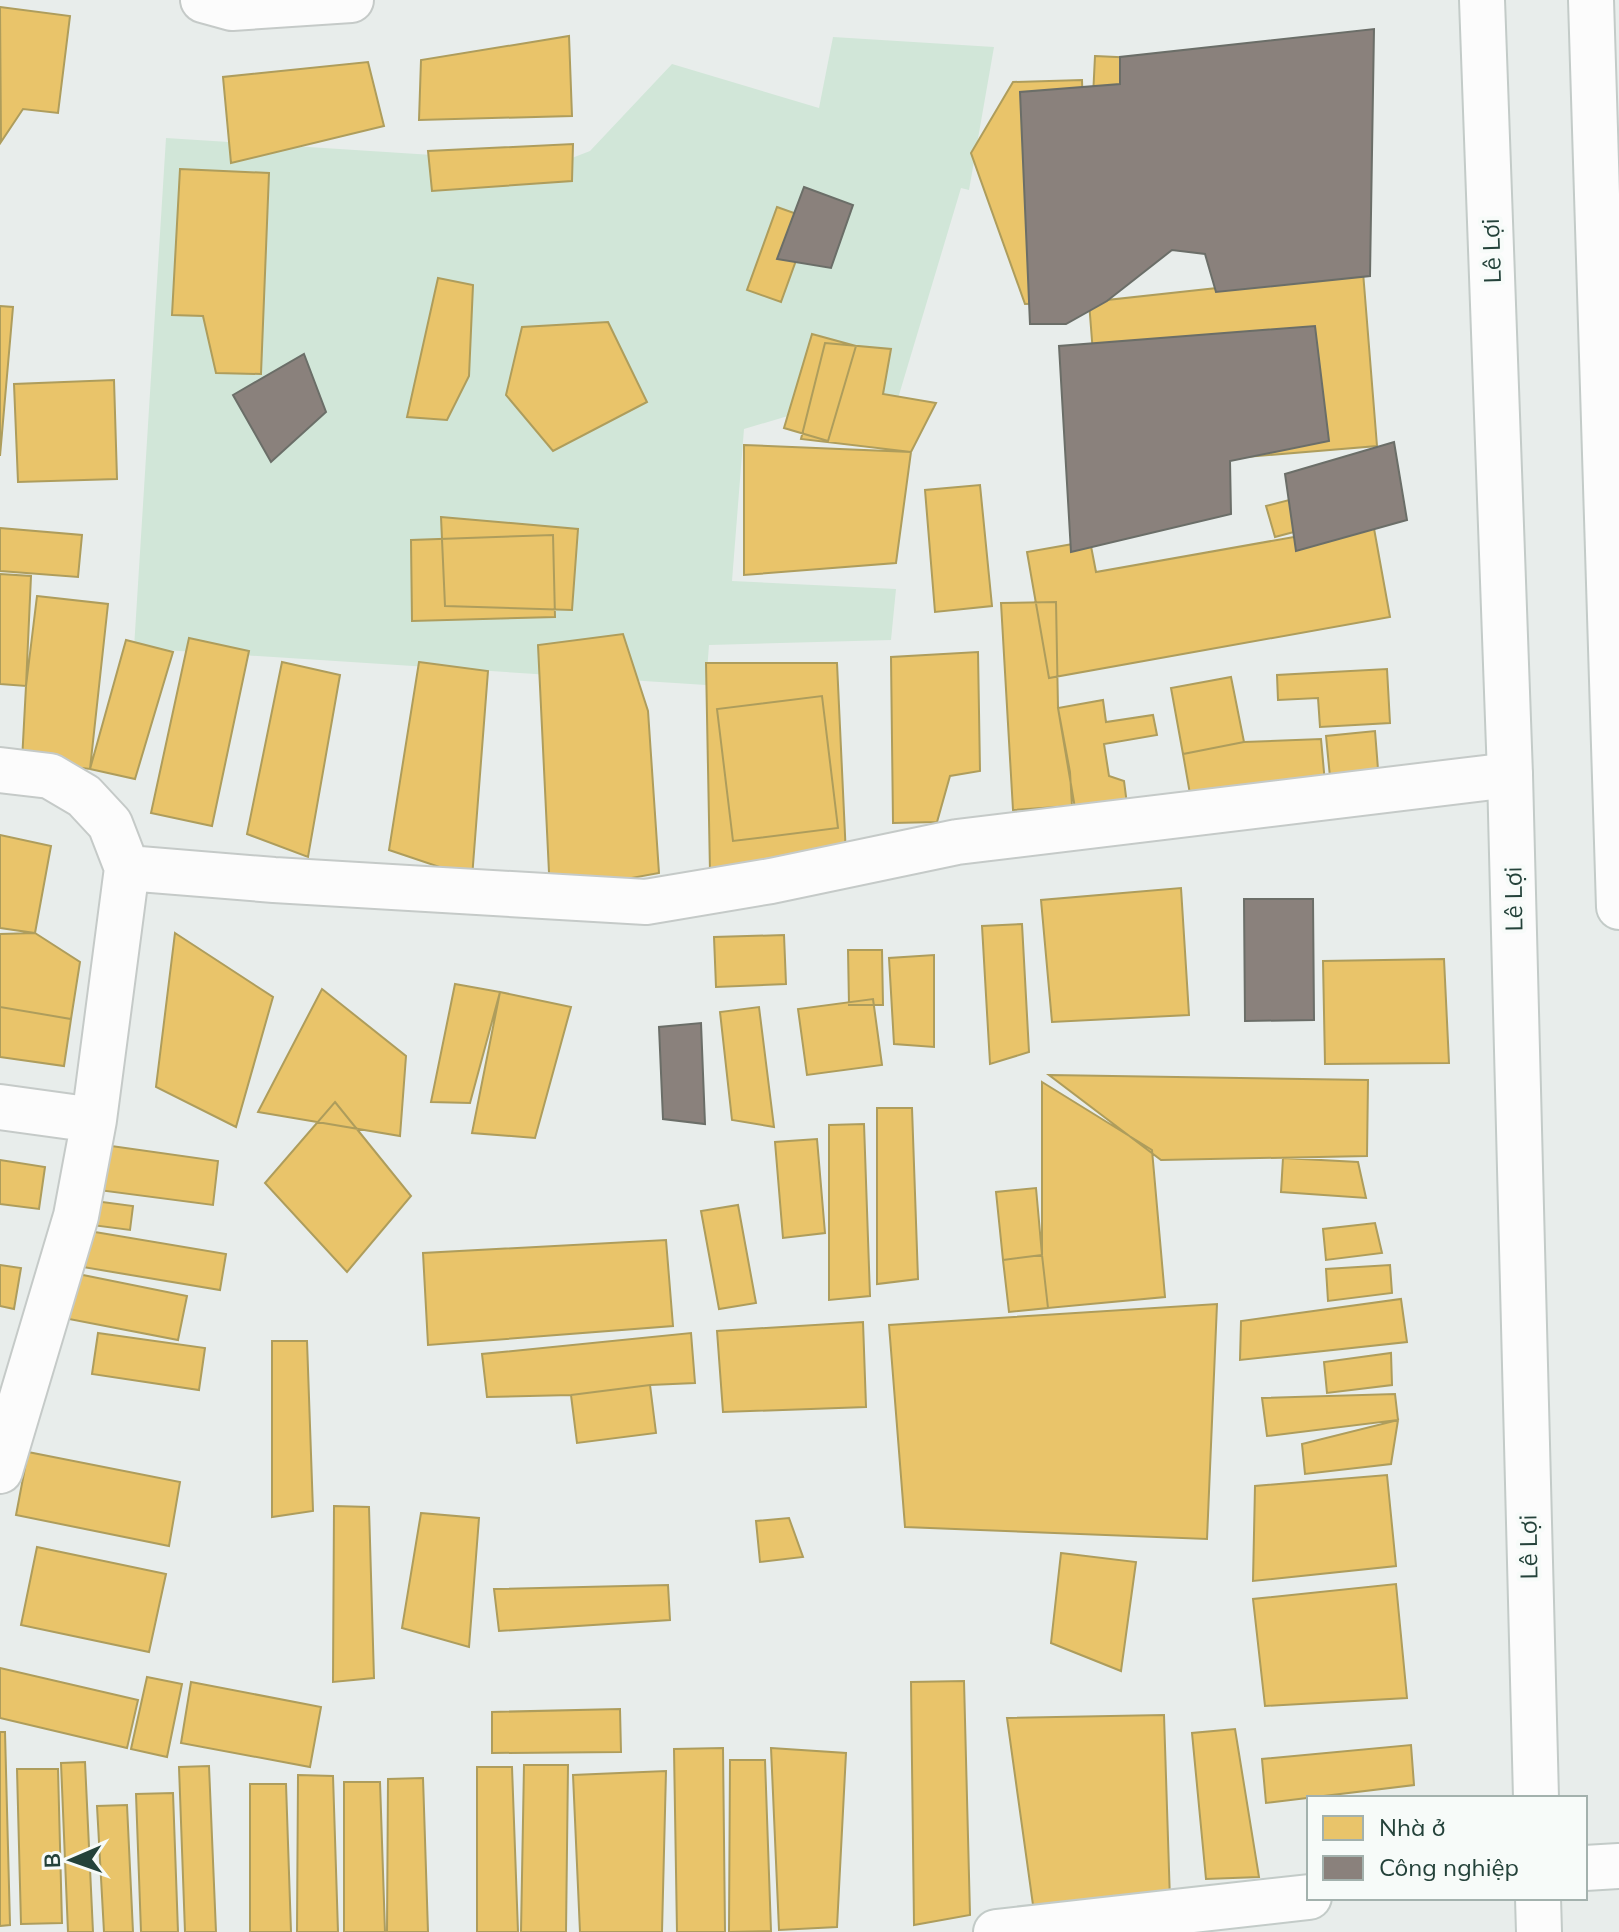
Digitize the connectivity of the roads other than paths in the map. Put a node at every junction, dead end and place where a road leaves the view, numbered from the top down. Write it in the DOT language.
graph roads {
  1 [pos="203,0"];
  2 [pos="351,0"];
  3 [pos="1482,0"];
  4 [pos="1591,0"];
  5 [pos="0,770"];
  6 [pos="1510,775"];
  7 [pos="1618,827"];
  8 [pos="127,868"];
  9 [pos="1619,907"];
  10 [pos="0,1107"];
  11 [pos="94,1120"];
  12 [pos="0,1471"];
  13 [pos="1536,1796"];
  14 [pos="1619,1866"];
  15 [pos="1587,1868"];
  16 [pos="1307,1897"];
  17 [pos="1538,1900"];
  18 [pos="996,1932"];
  19 [pos="1539,1932"];
  1 -- 2 [label="main road"];
  3 -- 6 [label="main road, Lê Lợi"];
  4 -- 7 [label="main road"];
  5 -- 8 [label="main road"];
  6 -- 8 [label="main road"];
  6 -- 13 [label="main road, Lê Lợi"];
  7 -- 9 [label="main road"];
  8 -- 11 [label="main road"];
  10 -- 11 [label="main road"];
  11 -- 12 [label="main road"];
  14 -- 15 [label="main road"];
  16 -- 18 [label="main road"];
  17 -- 19 [label="main road"];
}
